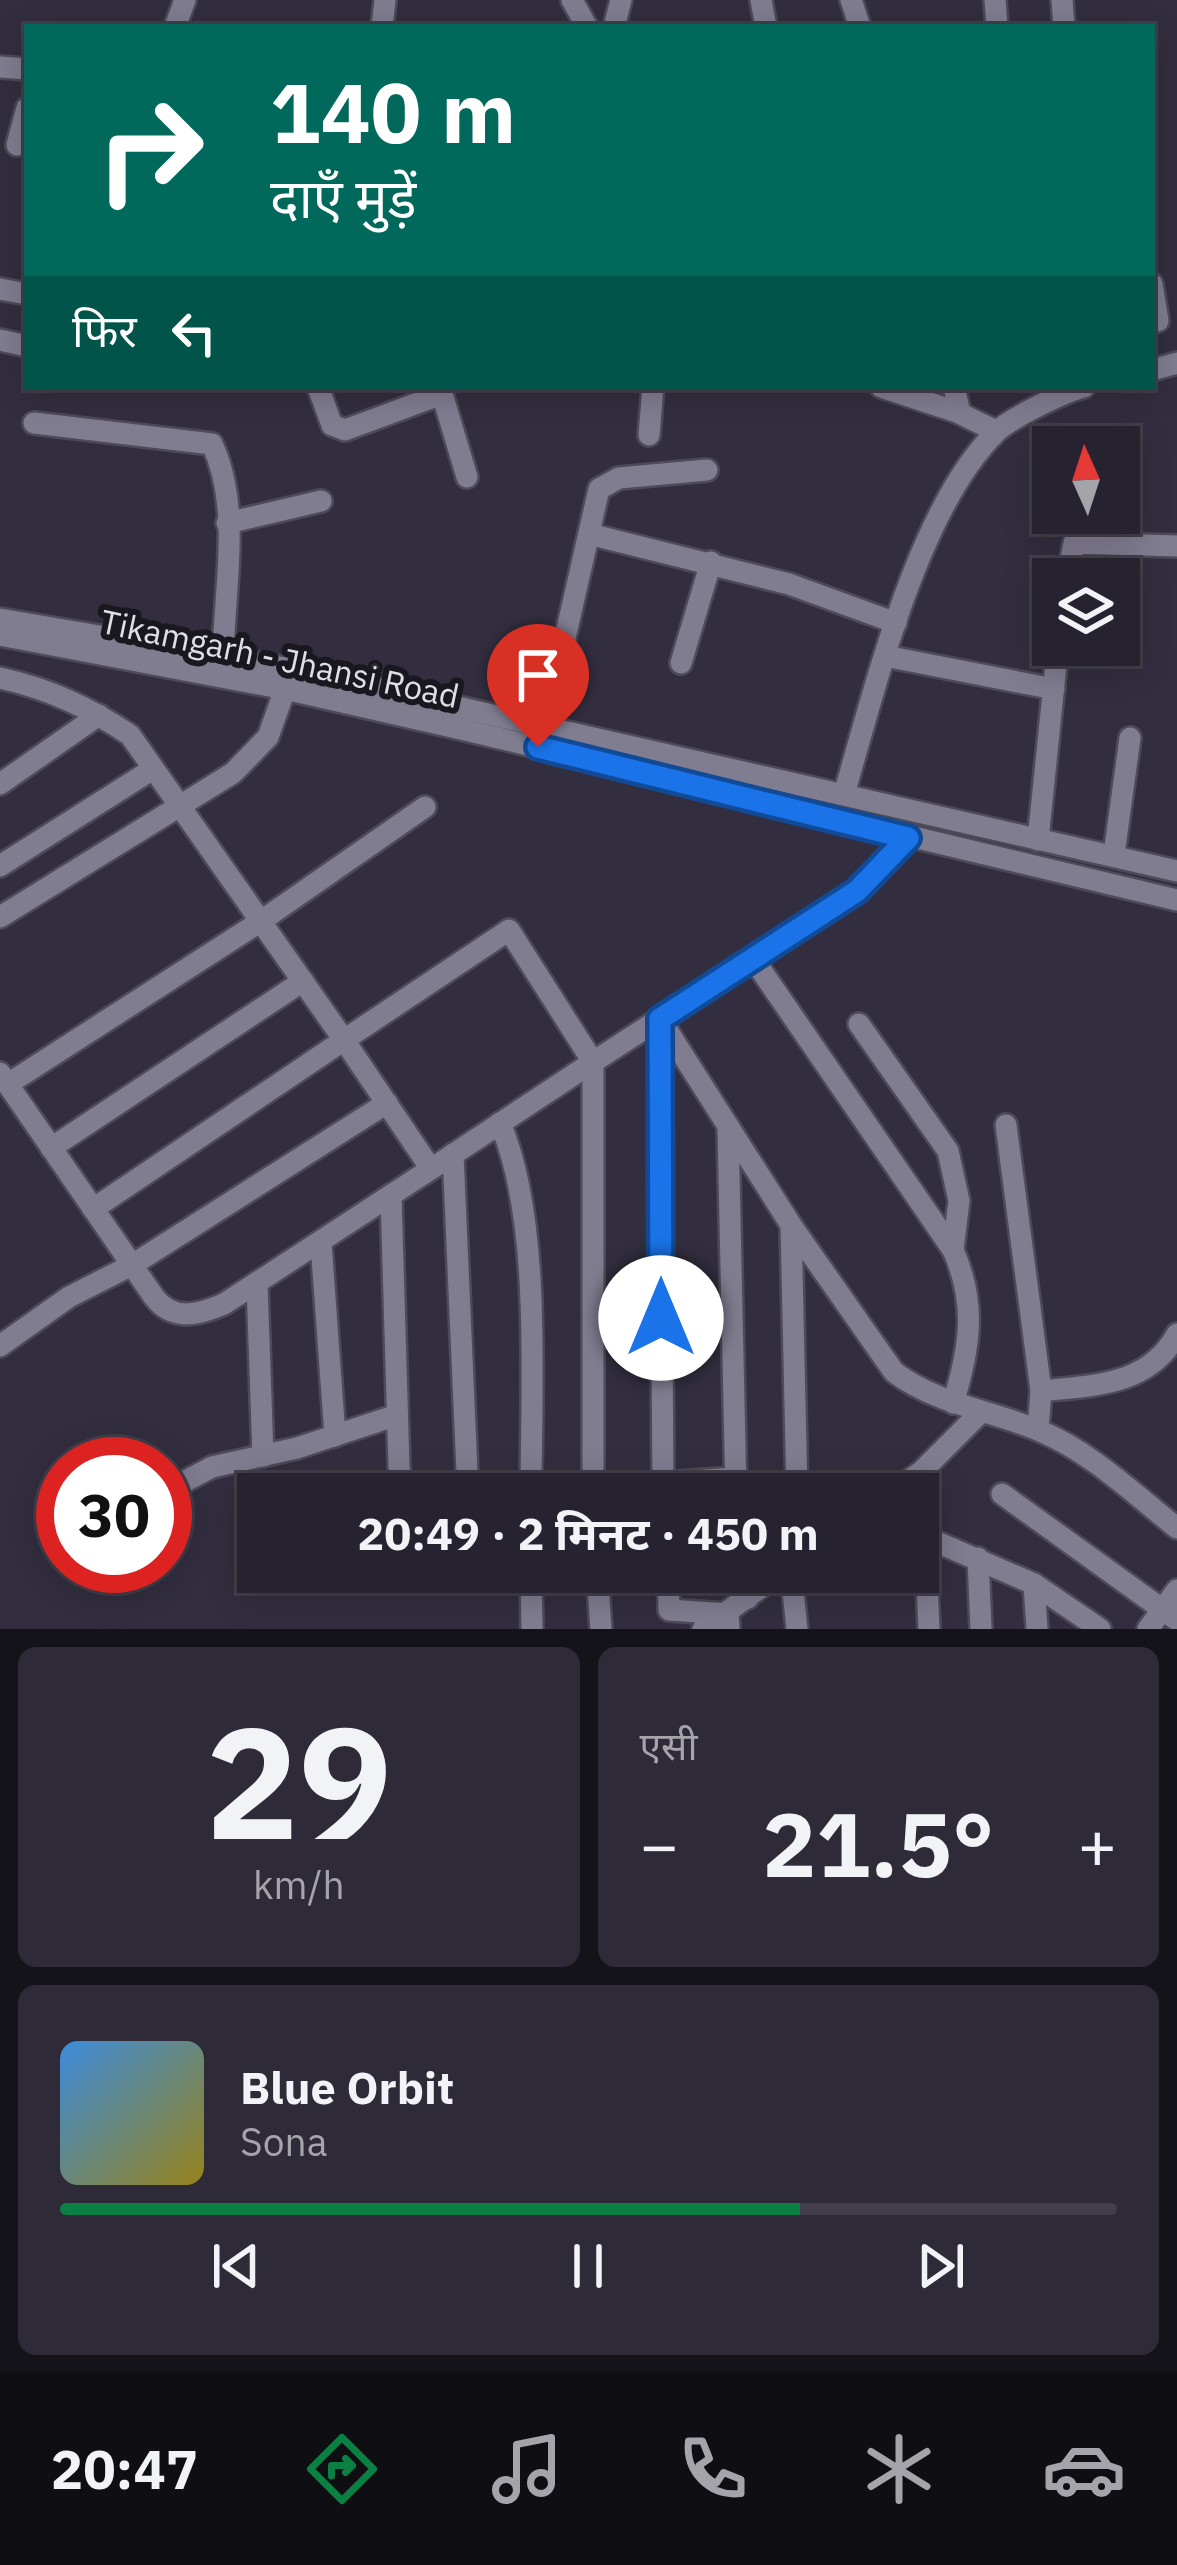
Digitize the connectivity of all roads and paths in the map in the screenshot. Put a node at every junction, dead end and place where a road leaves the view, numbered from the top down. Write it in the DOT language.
graph roads {
  1 [pos="24,118"];
  2 [pos="16,145"];
  3 [pos="319,390"];
  4 [pos="441,390"];
  5 [pos="653,390"];
  6 [pos="890,390"];
  7 [pos="955,390"];
  8 [pos="1078,390"];
  9 [pos="960,413"];
  10 [pos="34,423"];
  11 [pos="996,431"];
  12 [pos="650,435"];
  13 [pos="707,470"];
  14 [pos="466,477"];
  15 [pos="321,501"];
  16 [pos="227,523"];
  17 [pos="589,534"];
  18 [pos="1177,546"];
  19 [pos="1071,558"];
  20 [pos="711,562"];
  21 [pos="0,619"];
  22 [pos="896,623"];
  23 [pos="0,635"];
  24 [pos="885,656"];
  25 [pos="223,657"];
  26 [pos="680,663"];
  27 [pos="1056,666"];
  28 [pos="0,679"];
  29 [pos="289,679"];
  30 [pos="1054,689"];
  31 [pos="99,715"];
  32 [pos="544,730"];
  33 [pos="1130,738"];
  34 [pos="153,769"];
  35 [pos="772,778"];
  36 [pos="0,784"];
  37 [pos="844,794"];
  38 [pos="765,802"];
  39 [pos="178,806"];
  40 [pos="425,807"];
  41 [pos="908,838"];
  42 [pos="1038,840"];
  43 [pos="1114,854"];
  44 [pos="0,866"];
  45 [pos="1177,871"];
  46 [pos="1177,899"];
  47 [pos="0,917"];
  48 [pos="261,921"];
  49 [pos="752,957"];
  50 [pos="303,981"];
  51 [pos="660,1019"];
  52 [pos="859,1024"];
  53 [pos="344,1040"];
  54 [pos="593,1062"];
  55 [pos="4,1079"];
  56 [pos="387,1103"];
  57 [pos="500,1124"];
  58 [pos="1006,1125"];
  59 [pos="728,1127"];
  60 [pos="51,1148"];
  61 [pos="453,1154"];
  62 [pos="431,1169"];
  63 [pos="391,1195"];
  64 [pos="93,1208"];
  65 [pos="791,1226"];
  66 [pos="321,1244"];
  67 [pos="953,1250"];
  68 [pos="132,1264"];
  69 [pos="256,1284"];
  70 [pos="1177,1334"];
  71 [pos="0,1346"];
  72 [pos="1041,1391"];
  73 [pos="953,1403"];
  74 [pos="980,1413"];
  75 [pos="398,1415"];
  76 [pos="1038,1430"];
  77 [pos="335,1436"];
  78 [pos="262,1456"];
  79 [pos="922,1471"];
  80 [pos="400,1473"];
  81 [pos="467,1473"];
  82 [pos="531,1473"];
  83 [pos="593,1473"];
  84 [pos="663,1473"];
  85 [pos="735,1473"];
  86 [pos="797,1473"];
  87 [pos="919,1473"];
  88 [pos="192,1478"];
  89 [pos="1002,1494"];
  90 [pos="1177,1528"];
  91 [pos="939,1543"];
  92 [pos="978,1558"];
  93 [pos="1034,1584"];
  94 [pos="1177,1590"];
  95 [pos="532,1593"];
  96 [pos="599,1593"];
  97 [pos="747,1593"];
  98 [pos="756,1593"];
  99 [pos="791,1593"];
  100 [pos="927,1593"];
  101 [pos="748,1598"];
  102 [pos="1170,1614"];
  103 [pos="669,1620"];
  104 [pos="728,1621"];
  105 [pos="532,1629"];
  106 [pos="601,1629"];
  107 [pos="703,1629"];
  108 [pos="797,1629"];
  109 [pos="929,1629"];
  110 [pos="981,1629"];
  111 [pos="1037,1629"];
  112 [pos="1100,1629"];
  113 [pos="1148,1629"];
  1 -- 2 [label="street"];
  3 -- 4 [label="street"];
  4 -- 14 [label="street"];
  5 -- 12 [label="street"];
  6 -- 9 [label="street"];
  7 -- 9 [label="street"];
  8 -- 11 [label="street"];
  9 -- 11 [label="street"];
  10 -- 16 [label="street"];
  11 -- 22 [label="street"];
  13 -- 17 [label="street"];
  15 -- 16 [label="street"];
  16 -- 25 [label="street"];
  17 -- 20 [label="street"];
  17 -- 32 [label="street"];
  18 -- 19 [label="street"];
  20 -- 22 [label="street"];
  20 -- 26 [label="street"];
  21 -- 25 [label="street"];
  22 -- 24 [label="street"];
  23 -- 29 [label="street, Tikamgarh - Jhansi Road"];
  24 -- 30 [label="street"];
  24 -- 37 [label="street"];
  25 -- 29 [label="street"];
  27 -- 30 [label="street"];
  28 -- 31 [label="street"];
  29 -- 32 [label="street"];
  29 -- 38 [label="street, Tikamgarh - Jhansi Road"];
  29 -- 39 [label="street"];
  30 -- 42 [label="street"];
  31 -- 34 [label="street"];
  31 -- 36 [label="street"];
  32 -- 35 [label="street"];
  33 -- 43 [label="street"];
  34 -- 39 [label="street"];
  34 -- 44 [label="street"];
  35 -- 37 [label="street"];
  35 -- 38 [label="street"];
  37 -- 42 [label="street"];
  38 -- 41 [label="street, Tikamgarh - Jhansi Road"];
  39 -- 47 [label="street"];
  39 -- 48 [label="street"];
  40 -- 48 [label="street"];
  41 -- 46 [label="street, Tikamgarh - Jhansi Road"];
  41 -- 49 [label="street"];
  42 -- 43 [label="street"];
  43 -- 45 [label="street"];
  48 -- 50 [label="street"];
  48 -- 55 [label="street"];
  49 -- 51 [label="street"];
  49 -- 67 [label="street"];
  50 -- 53 [label="street"];
  50 -- 60 [label="street"];
  51 -- 54 [label="street"];
  51 -- 59 [label="street"];
  51 -- 84 [label="street"];
  52 -- 67 [label="street"];
  53 -- 54 [label="street"];
  53 -- 56 [label="street"];
  53 -- 64 [label="street"];
  54 -- 57 [label="street"];
  54 -- 83 [label="street"];
  55 -- 60 [label="street"];
  56 -- 62 [label="street"];
  56 -- 68 [label="street"];
  57 -- 61 [label="street"];
  57 -- 82 [label="street"];
  58 -- 72 [label="street"];
  59 -- 65 [label="street"];
  59 -- 85 [label="street"];
  60 -- 64 [label="street"];
  61 -- 62 [label="street"];
  61 -- 81 [label="street"];
  62 -- 63 [label="street"];
  63 -- 66 [label="street"];
  63 -- 75 [label="street"];
  64 -- 68 [label="street"];
  65 -- 73 [label="street"];
  65 -- 86 [label="street"];
  66 -- 69 [label="street"];
  66 -- 77 [label="street"];
  67 -- 73 [label="street"];
  68 -- 69 [label="street"];
  68 -- 71 [label="street"];
  69 -- 78 [label="street"];
  70 -- 72 [label="street"];
  72 -- 76 [label="street"];
  73 -- 74 [label="street"];
  74 -- 76 [label="street"];
  74 -- 79 [label="street"];
  75 -- 77 [label="street"];
  75 -- 80 [label="street"];
  76 -- 90 [label="street"];
  77 -- 78 [label="street"];
  78 -- 88 [label="street"];
  79 -- 87 [label="street"];
  89 -- 102 [label="street"];
  91 -- 92 [label="street"];
  92 -- 93 [label="street"];
  92 -- 110 [label="street"];
  93 -- 111 [label="street"];
  93 -- 112 [label="street"];
  94 -- 102 [label="street"];
  95 -- 105 [label="street"];
  96 -- 106 [label="street"];
  97 -- 101 [label="street"];
  98 -- 101 [label="street"];
  99 -- 108 [label="street"];
  100 -- 109 [label="street"];
  101 -- 104 [label="street"];
  102 -- 113 [label="street"];
  103 -- 104 [label="street"];
  104 -- 107 [label="street"];
}
